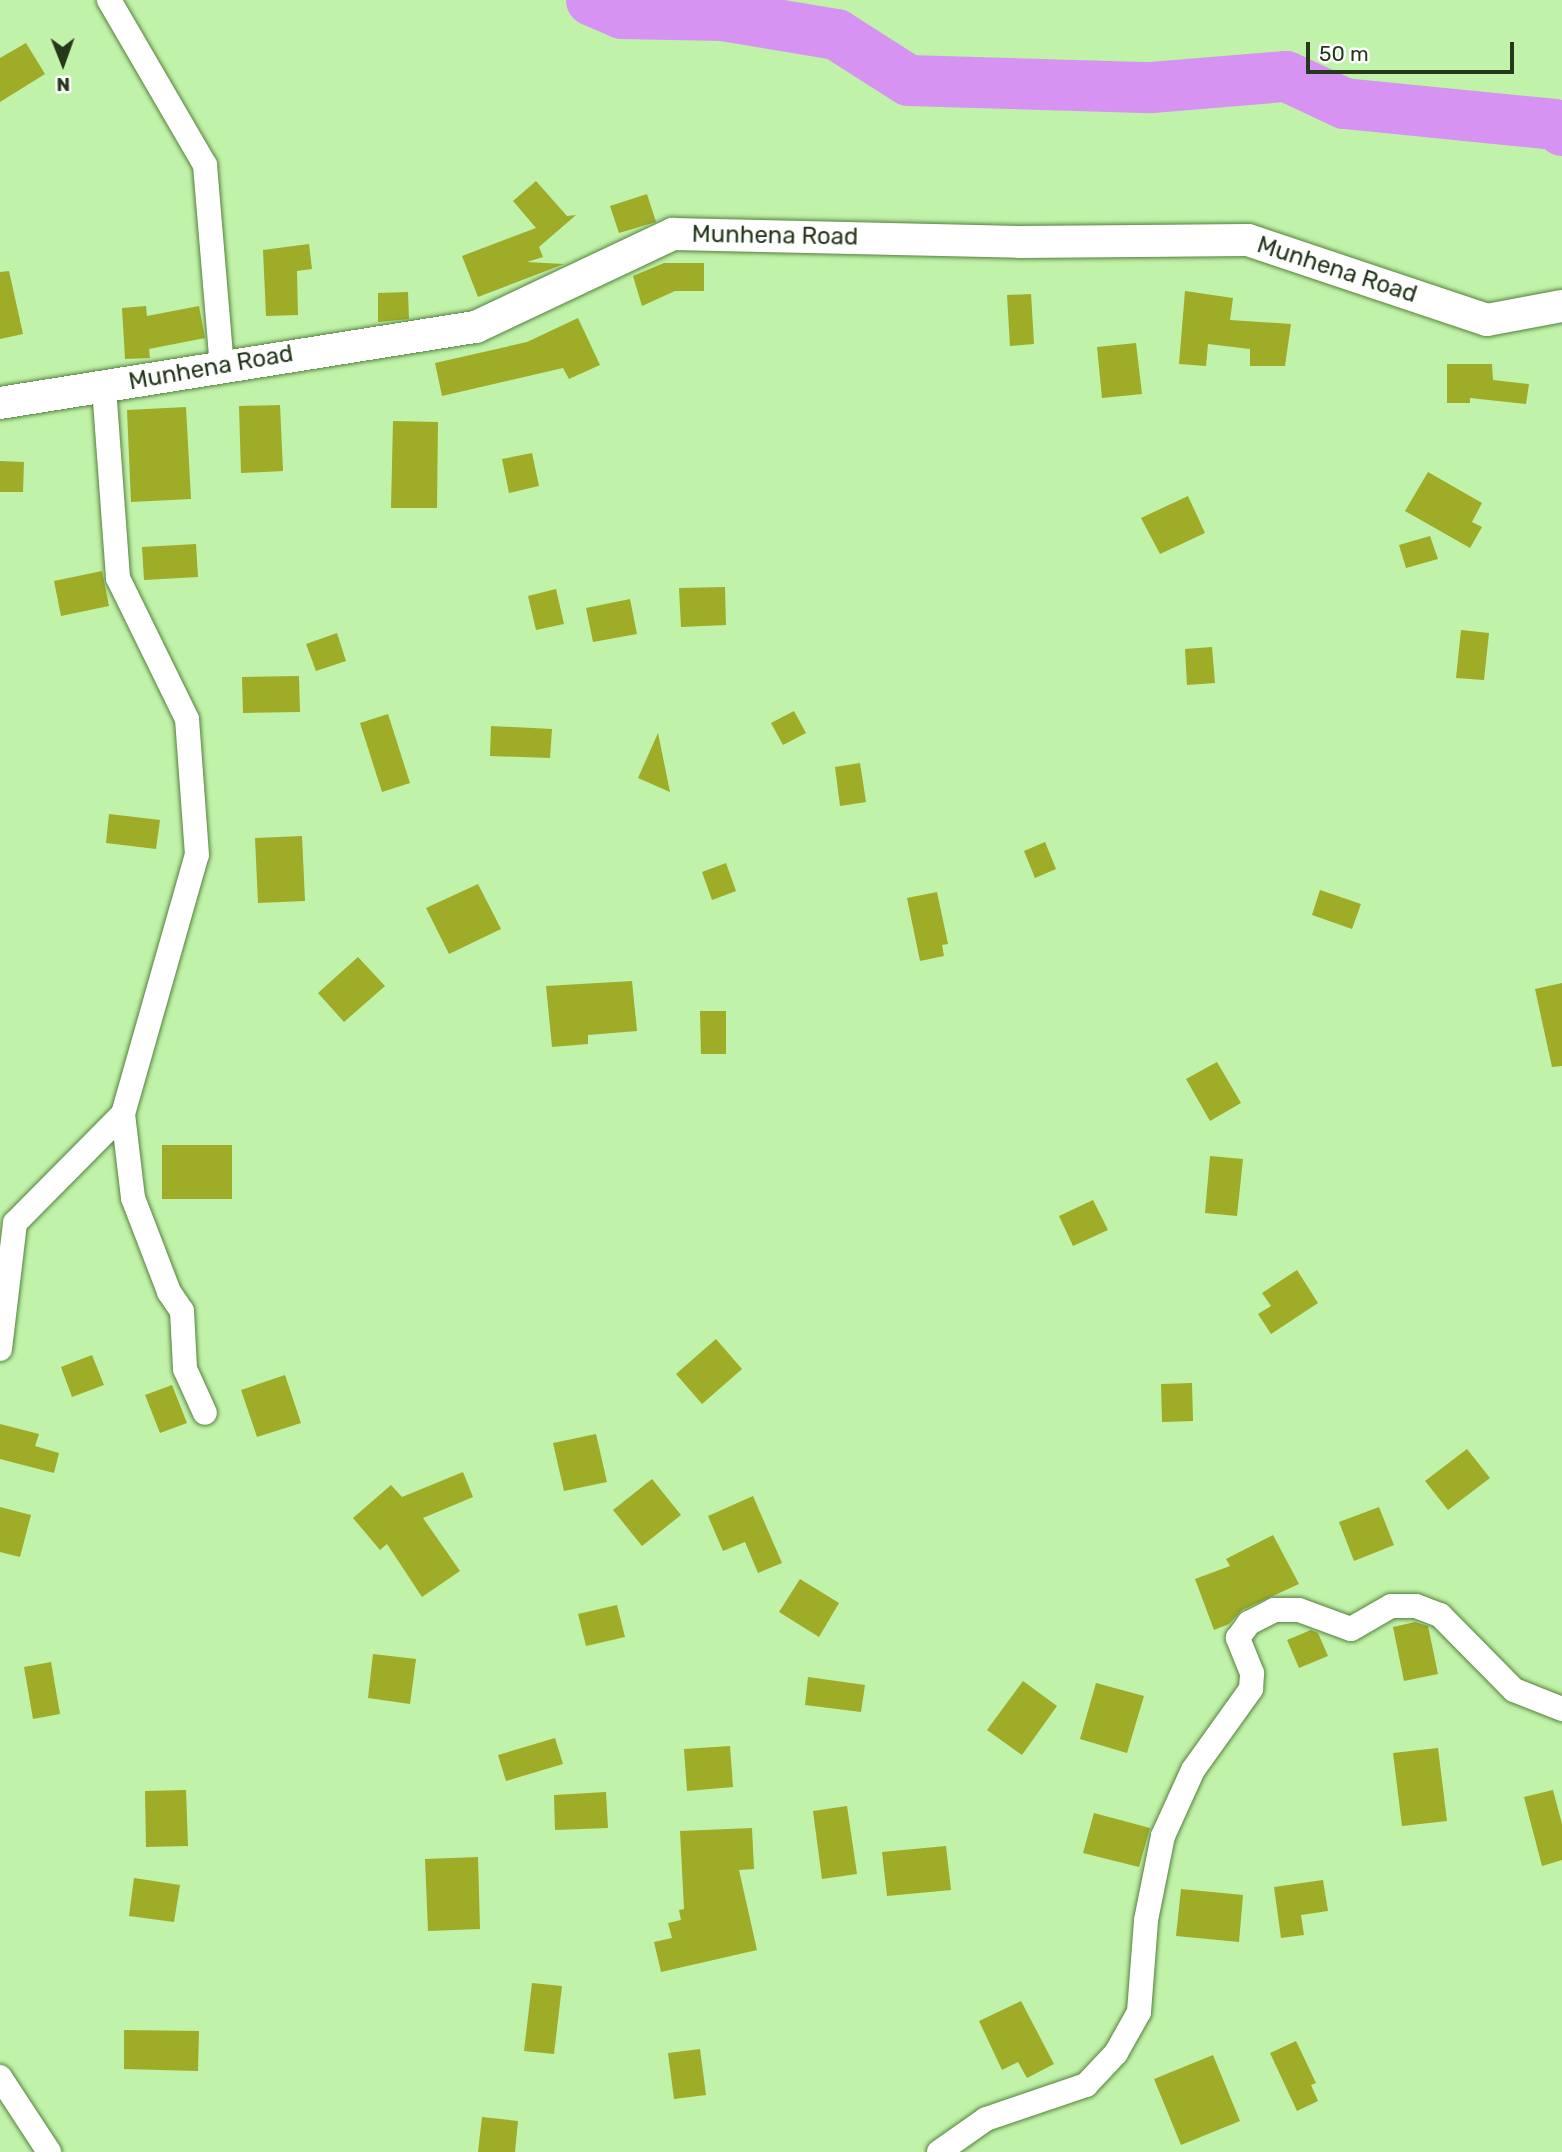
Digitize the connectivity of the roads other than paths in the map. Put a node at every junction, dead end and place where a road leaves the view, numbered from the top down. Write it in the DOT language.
graph roads {
  1 [pos="109,0"];
  2 [pos="1562,306"];
  3 [pos="222,366"];
  4 [pos="104,386"];
  5 [pos="0,403"];
  6 [pos="123,1114"];
  7 [pos="0,1349"];
  8 [pos="205,1413"];
  9 [pos="1562,1709"];
  10 [pos="0,2077"];
  11 [pos="48,2152"];
  12 [pos="939,2152"];
  1 -- 3 [label="street"];
  2 -- 3 [label="street, Munhena Road"];
  3 -- 4 [label="street, Munhena Road"];
  4 -- 5 [label="street, Munhena Road"];
  4 -- 6 [label="street"];
  6 -- 7 [label="street"];
  6 -- 8 [label="street"];
  9 -- 12 [label="street"];
  10 -- 11 [label="street"];
}
